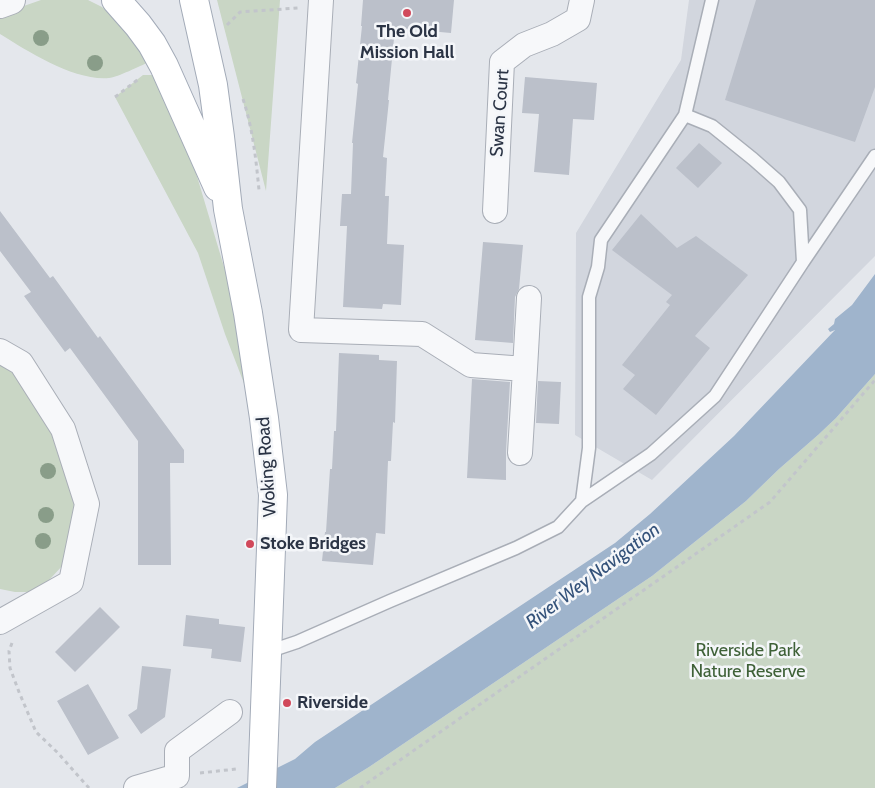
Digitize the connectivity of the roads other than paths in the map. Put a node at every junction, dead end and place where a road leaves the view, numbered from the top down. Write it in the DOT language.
graph roads {
  1 [pos="11,0"];
  2 [pos="116,0"];
  3 [pos="194,0"];
  4 [pos="582,0"];
  5 [pos="712,0"];
  6 [pos="321,3"];
  7 [pos="0,4"];
  8 [pos="685,115"];
  9 [pos="875,156"];
  10 [pos="228,209"];
  11 [pos="494,211"];
  12 [pos="803,262"];
  13 [pos="529,298"];
  14 [pos="0,351"];
  15 [pos="525,369"];
  16 [pos="520,453"];
  17 [pos="582,501"];
  18 [pos="0,622"];
  19 [pos="267,652"];
  20 [pos="230,712"];
  21 [pos="136,788"];
  22 [pos="262,788"];
  1 -- 7 [label="street"];
  2 -- 10 [label="main road, Woking Road"];
  3 -- 10 [label="main road, Woking Road"];
  4 -- 11 [label="street, Swan Court"];
  5 -- 8 [label="lane"];
  6 -- 15 [label="street"];
  8 -- 12 [label="lane"];
  8 -- 17 [label="lane"];
  9 -- 12 [label="lane"];
  10 -- 19 [label="main road, Woking Road"];
  12 -- 17 [label="lane"];
  13 -- 15 [label="street"];
  14 -- 18 [label="street"];
  15 -- 16 [label="street"];
  17 -- 19 [label="lane"];
  19 -- 22 [label="main road, Woking Road"];
  20 -- 21 [label="street"];
}
